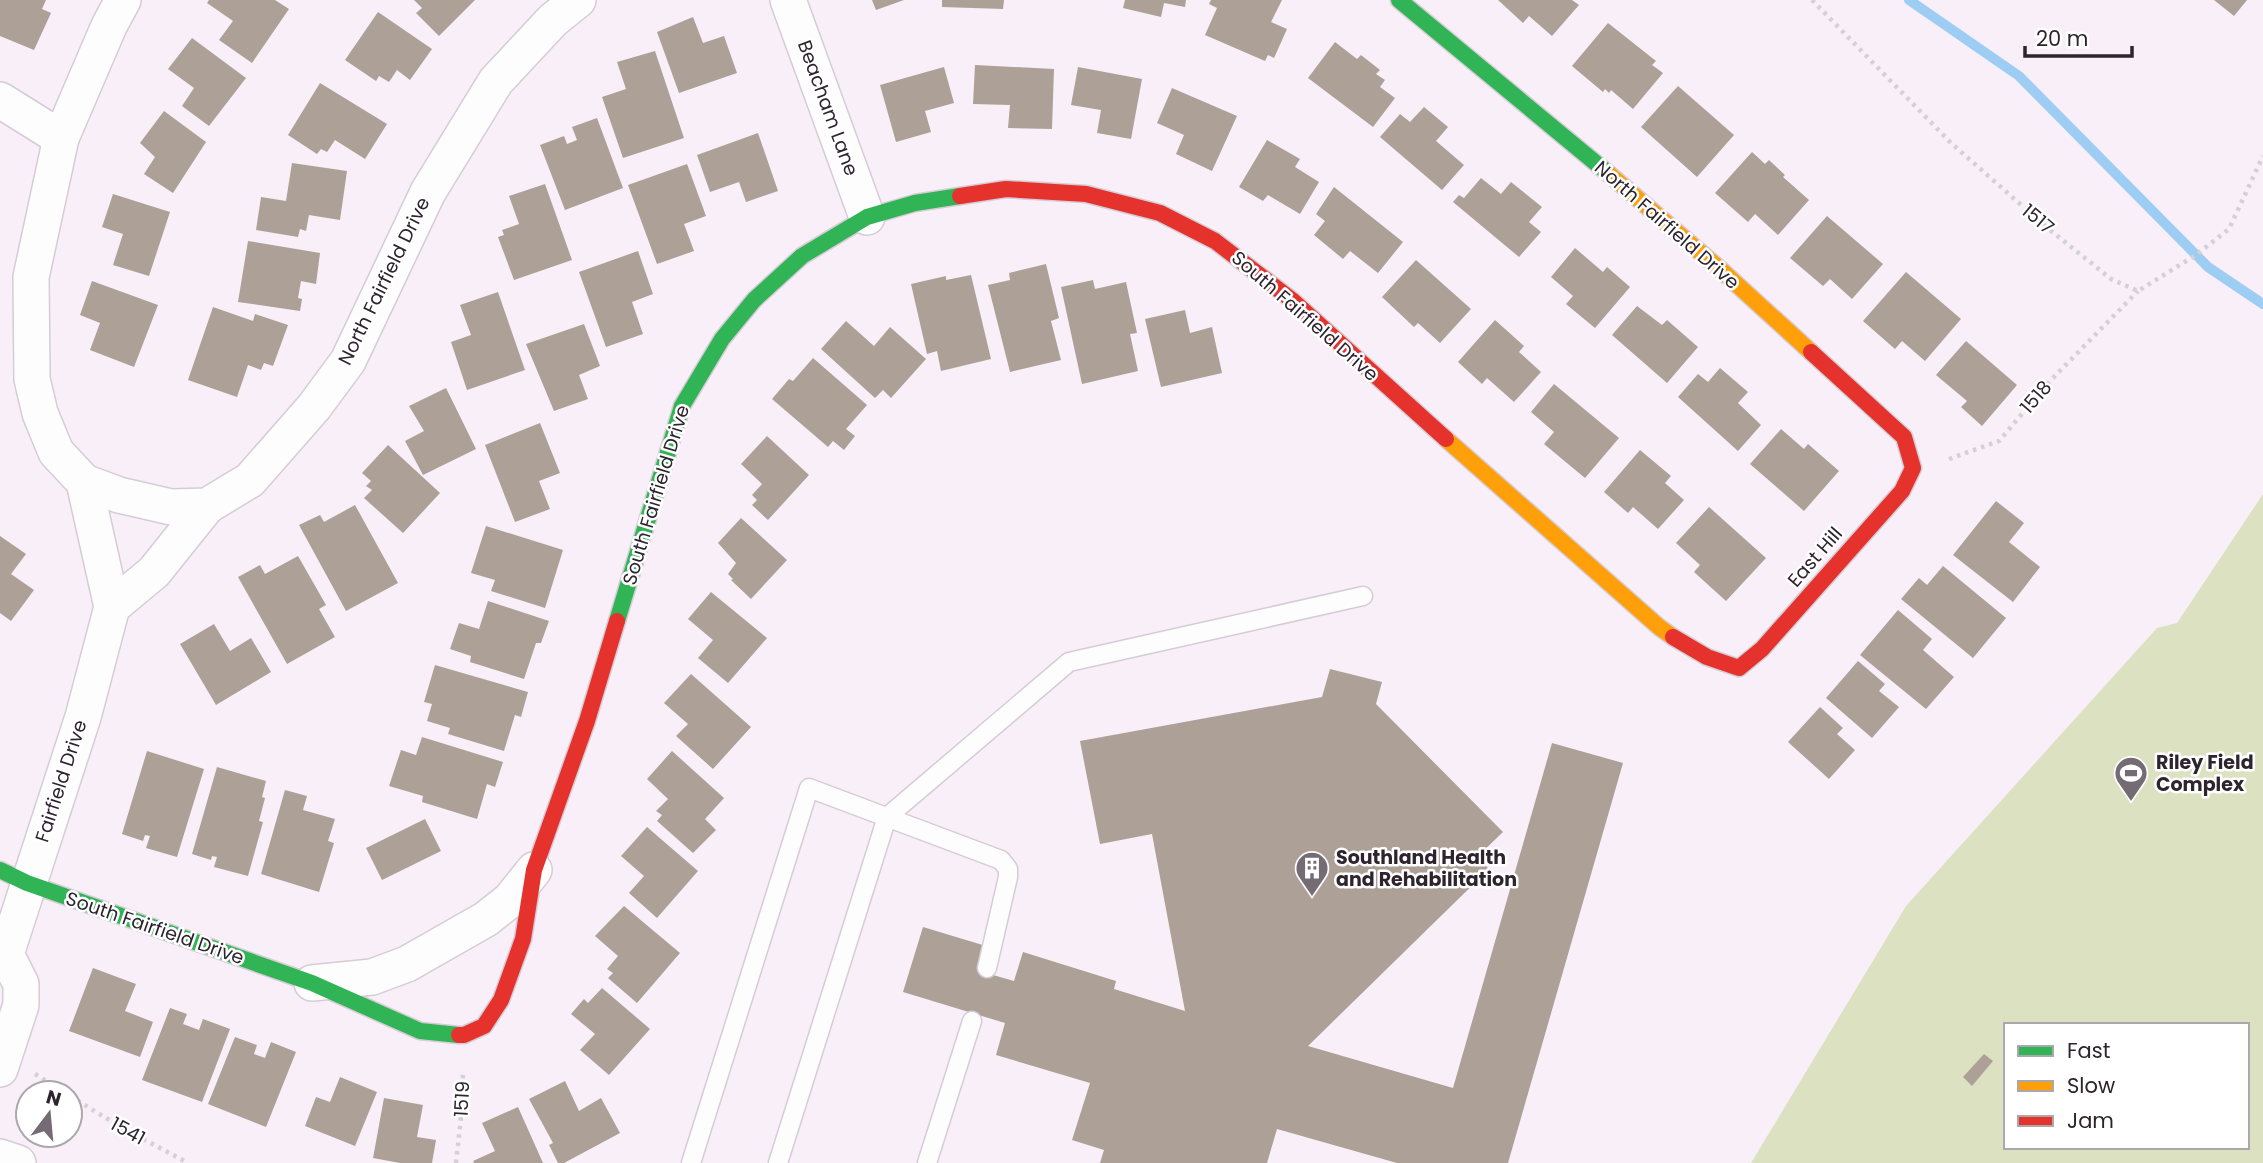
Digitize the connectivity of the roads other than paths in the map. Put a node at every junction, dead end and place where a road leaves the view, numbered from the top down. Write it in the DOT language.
graph roads {
  1 [pos="124,0"];
  2 [pos="578,0"];
  3 [pos="788,0"];
  4 [pos="1399,0"];
  5 [pos="0,100"];
  6 [pos="61,138"];
  7 [pos="867,217"];
  8 [pos="1913,468"];
  9 [pos="84,482"];
  10 [pos="207,506"];
  11 [pos="1363,596"];
  12 [pos="112,607"];
  13 [pos="1739,668"];
  14 [pos="887,817"];
  15 [pos="534,870"];
  16 [pos="13,876"];
  17 [pos="3,954"];
  18 [pos="987,968"];
  19 [pos="312,983"];
  20 [pos="972,1021"];
  21 [pos="0,1069"];
  22 [pos="0,1157"];
  23 [pos="18,1163"];
  24 [pos="691,1163"];
  25 [pos="778,1163"];
  26 [pos="927,1163"];
  1 -- 6 [label="street, North Fairfield Drive"];
  2 -- 10 [label="street, North Fairfield Drive"];
  3 -- 7 [label="street, Beacham Lane"];
  4 -- 8 [label="street, North Fairfield Drive"];
  5 -- 6 [label="street"];
  6 -- 9 [label="street, North Fairfield Drive"];
  7 -- 13 [label="street, South Fairfield Drive"];
  7 -- 15 [label="street, South Fairfield Drive"];
  8 -- 13 [label="street, East Hill"];
  9 -- 10 [label="street, North Fairfield Drive"];
  9 -- 12 [label="street, Fairfield Drive"];
  10 -- 12 [label="street"];
  11 -- 14 [label="lane"];
  12 -- 16 [label="street, Fairfield Drive"];
  14 -- 18 [label="lane"];
  14 -- 24 [label="lane"];
  14 -- 25 [label="lane"];
  15 -- 19 [label="street, South Fairfield Drive"];
  15 -- 19 [label="street, South Fairfield Drive"];
  16 -- 17 [label="street, Fairfield Drive"];
  16 -- 19 [label="street, South Fairfield Drive"];
  17 -- 21 [label="street, Fairfield Drive"];
  20 -- 26 [label="lane"];
  22 -- 23 [label="street"];
}
